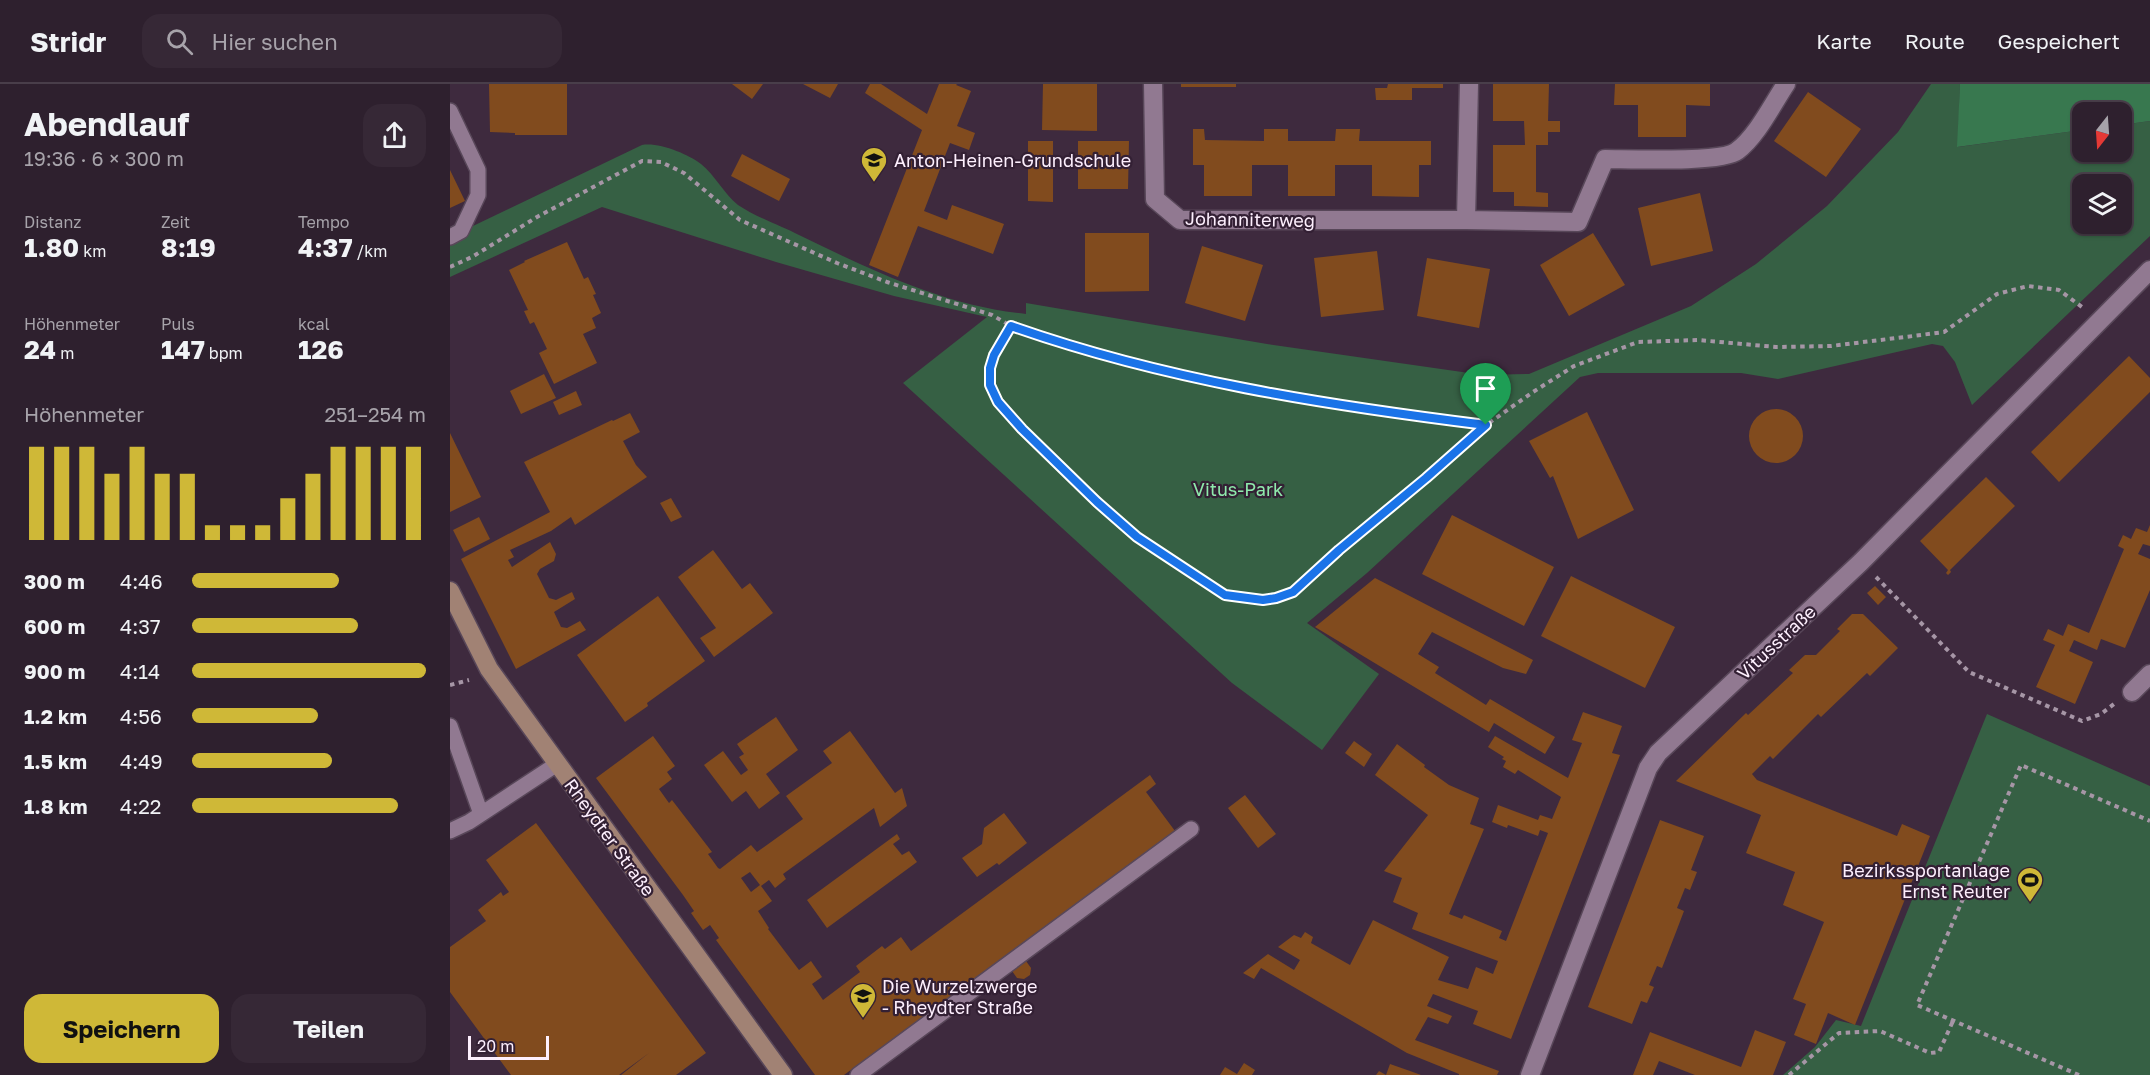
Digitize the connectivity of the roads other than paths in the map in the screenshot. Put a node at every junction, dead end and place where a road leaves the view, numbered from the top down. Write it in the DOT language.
graph roads {
  1 [pos="1153,84"];
  2 [pos="1469,84"];
  3 [pos="1786,84"];
  4 [pos="450,111"];
  5 [pos="1466,220"];
  6 [pos="450,237"];
  7 [pos="2146,281"];
  8 [pos="450,591"];
  9 [pos="2150,674"];
  10 [pos="2132,692"];
  11 [pos="450,726"];
  12 [pos="557,764"];
  13 [pos="475,818"];
  14 [pos="1191,829"];
  15 [pos="450,831"];
  16 [pos="783,1075"];
  17 [pos="858,1075"];
  18 [pos="1530,1075"];
  1 -- 5 [label="street, Johanniterweg"];
  2 -- 5 [label="street"];
  3 -- 5 [label="street, Johanniterweg"];
  4 -- 6 [label="lane"];
  7 -- 18 [label="street, Vitusstraße"];
  8 -- 12 [label="main road, Rheydter Straße"];
  9 -- 10 [label="street"];
  11 -- 13 [label="lane"];
  12 -- 13 [label="lane"];
  12 -- 16 [label="main road, Rheydter Straße"];
  13 -- 15 [label="lane"];
  14 -- 17 [label="lane"];
}
